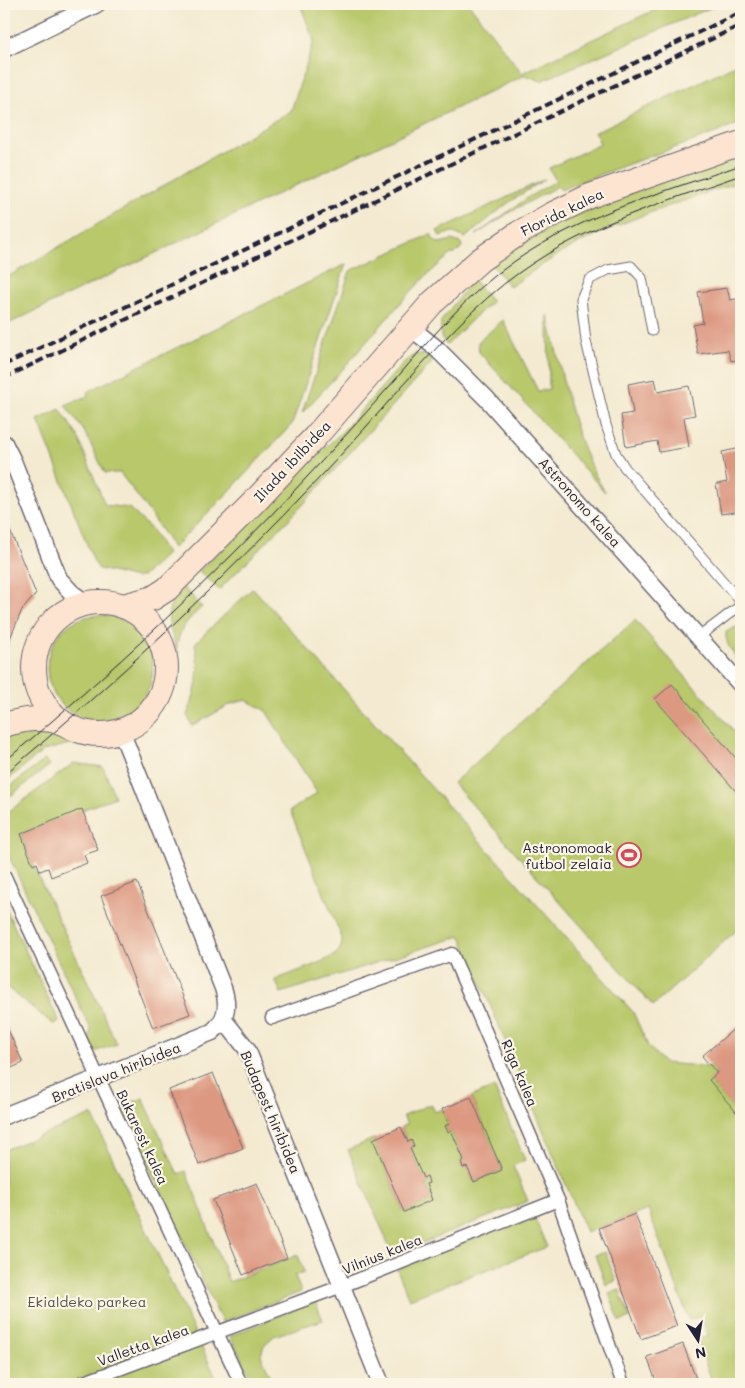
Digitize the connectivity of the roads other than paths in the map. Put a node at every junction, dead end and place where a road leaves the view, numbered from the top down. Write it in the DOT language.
graph roads {
  1 [pos="87,6"];
  2 [pos="4,49"];
  3 [pos="741,142"];
  4 [pos="411,328"];
  5 [pos="652,331"];
  6 [pos="4,443"];
  7 [pos="167,590"];
  8 [pos="87,604"];
  9 [pos="741,604"];
  10 [pos="123,606"];
  11 [pos="700,636"];
  12 [pos="161,642"];
  13 [pos="36,683"];
  14 [pos="741,685"];
  15 [pos="63,723"];
  16 [pos="4,725"];
  17 [pos="121,731"];
  18 [pos="4,875"];
  19 [pos="272,1018"];
  20 [pos="224,1019"];
  21 [pos="100,1078"];
  22 [pos="4,1116"];
  23 [pos="558,1200"];
  24 [pos="342,1286"];
  25 [pos="217,1333"];
  26 [pos="79,1384"];
  27 [pos="241,1384"];
  28 [pos="381,1384"];
  29 [pos="623,1384"];
  1 -- 2 [label="street"];
  3 -- 4 [label="main road, Florida kalea"];
  4 -- 7 [label="main road, Iliada ibilbidea"];
  4 -- 11 [label="street, Astronomo kalea"];
  5 -- 9 [label="lane"];
  6 -- 8 [label="street"];
  7 -- 10 [label="main road, Iliada ibilbidea"];
  7 -- 12 [label="main road, Iliada ibilbidea"];
  8 -- 10 [label="main road"];
  8 -- 13 [label="main road"];
  9 -- 11 [label="lane"];
  10 -- 12 [label="main road"];
  11 -- 14 [label="street, Astronomo kalea"];
  12 -- 17 [label="main road"];
  13 -- 15 [label="main road"];
  13 -- 16 [label="main road"];
  15 -- 16 [label="main road"];
  15 -- 17 [label="main road"];
  17 -- 20 [label="street"];
  18 -- 21 [label="street, Bukarest kalea"];
  19 -- 23 [label="street, Riga kalea"];
  20 -- 21 [label="street, Bratislava hiribidea"];
  20 -- 24 [label="street, Budapest hiribidea"];
  21 -- 22 [label="street, Bratislava hiribidea"];
  21 -- 25 [label="street, Bukarest kalea"];
  23 -- 24 [label="street, Vilnius kalea"];
  23 -- 29 [label="street, Riga kalea"];
  24 -- 25 [label="street, Vilnius kalea"];
  24 -- 28 [label="street, Budapest hiribidea"];
  25 -- 26 [label="street, Valletta kalea"];
  25 -- 27 [label="street, Bukarest kalea"];
}
